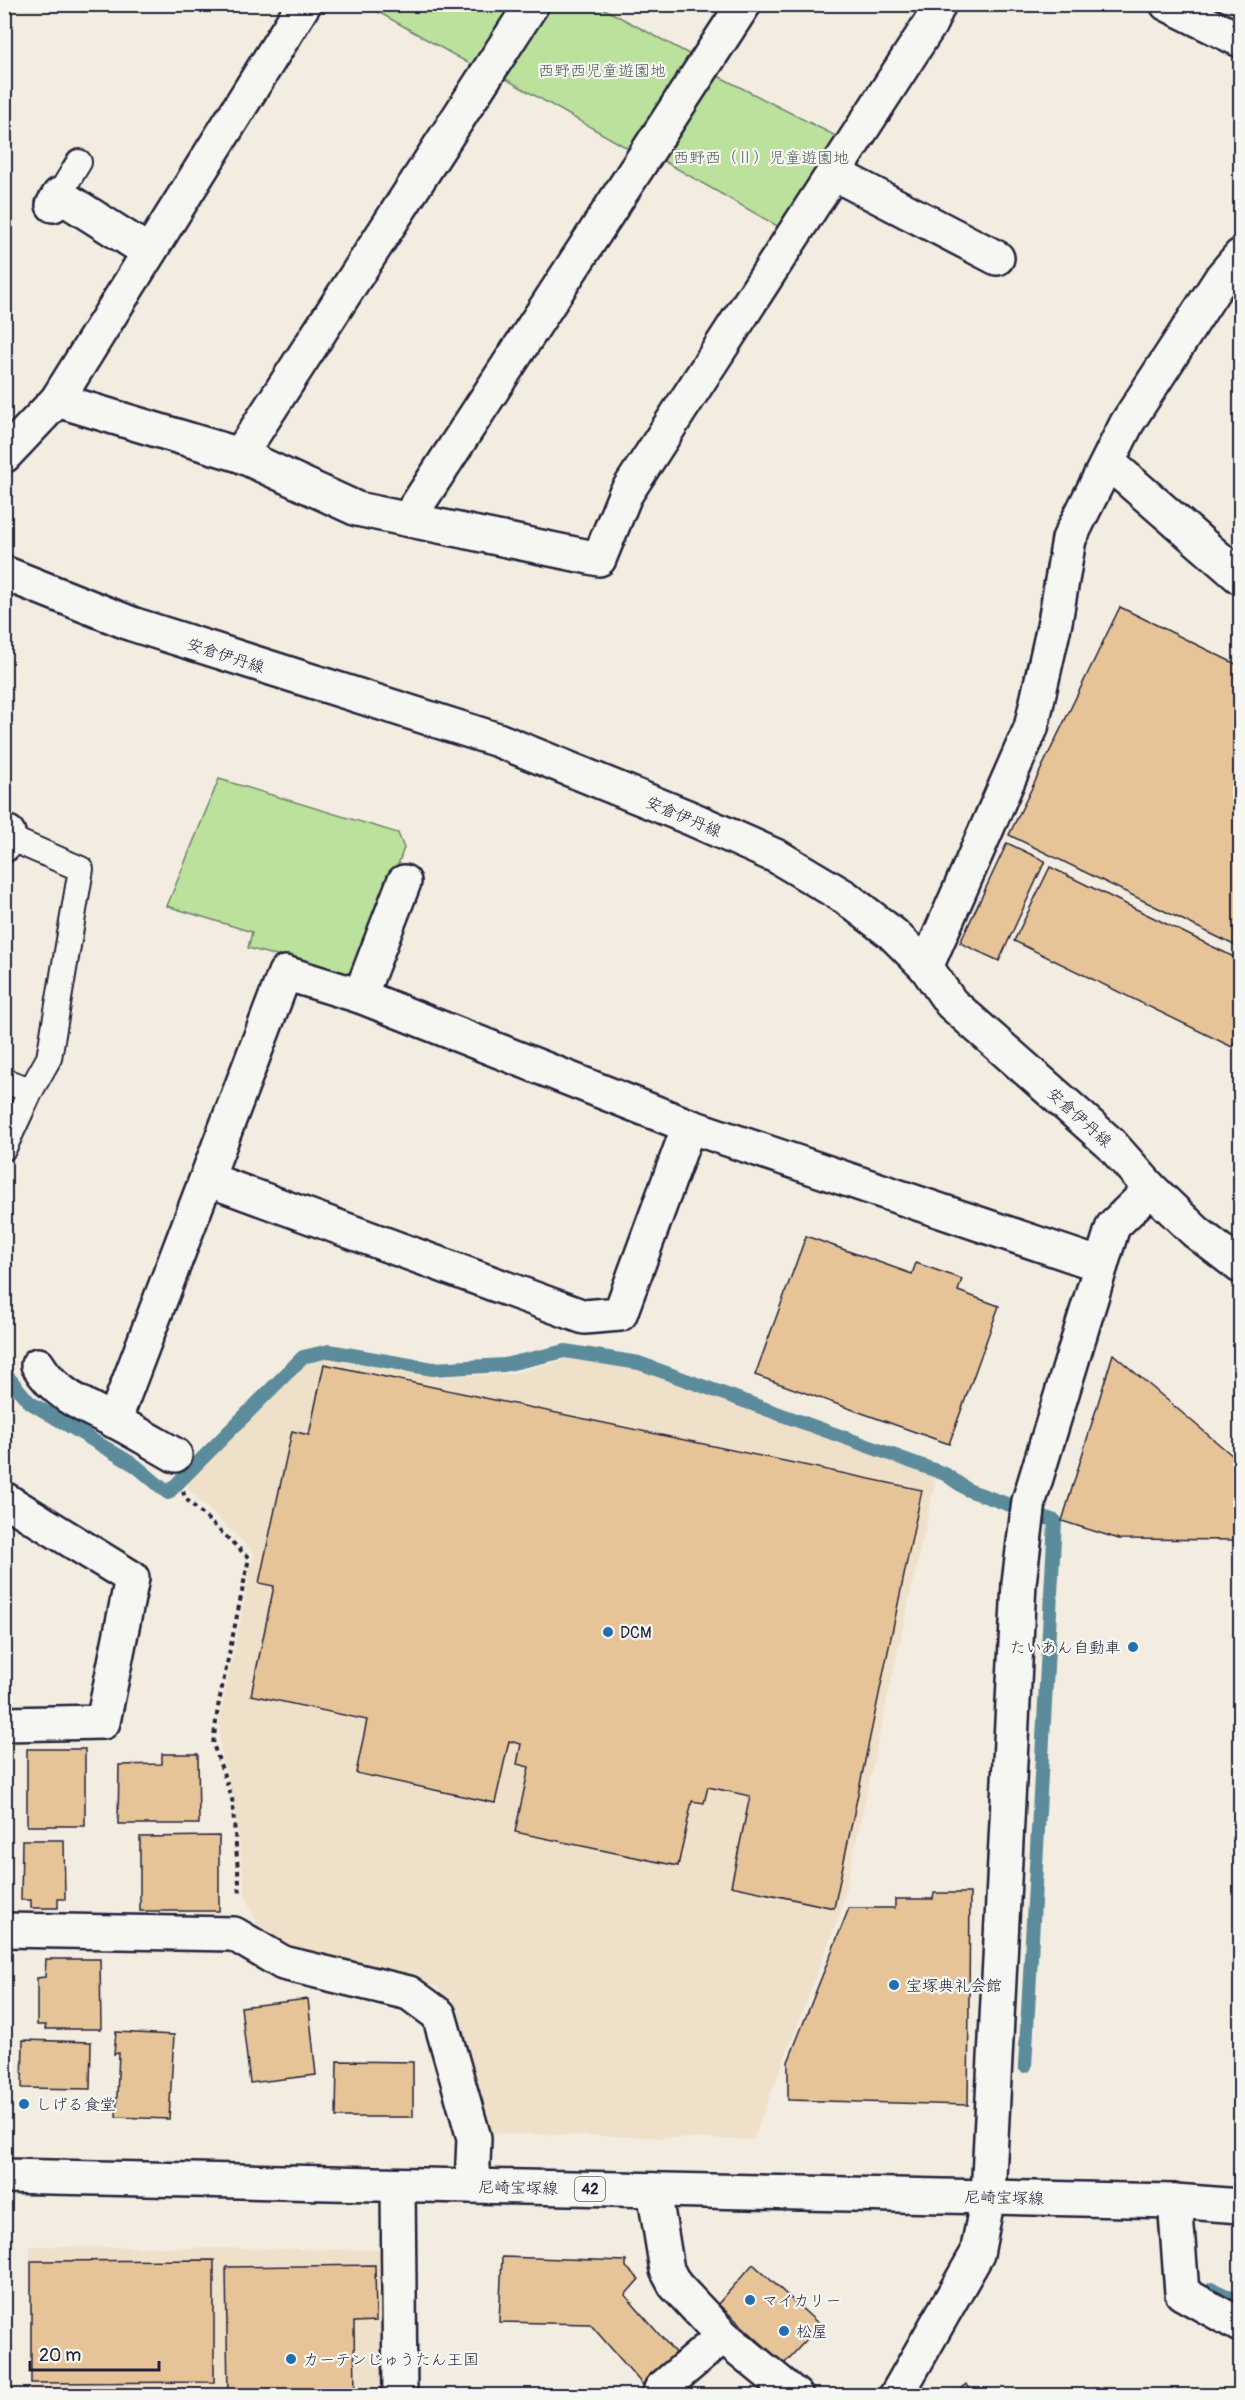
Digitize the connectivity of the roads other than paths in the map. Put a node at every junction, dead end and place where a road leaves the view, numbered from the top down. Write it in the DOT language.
graph roads {
  1 [pos="304,4"];
  2 [pos="532,4"];
  3 [pos="744,4"];
  4 [pos="939,4"];
  5 [pos="1167,4"];
  6 [pos="1240,40"];
  7 [pos="79,162"];
  8 [pos="833,173"];
  9 [pos="56,200"];
  10 [pos="149,252"];
  11 [pos="1240,256"];
  12 [pos="997,258"];
  13 [pos="57,400"];
  14 [pos="10,442"];
  15 [pos="240,455"];
  16 [pos="1109,463"];
  17 [pos="408,519"];
  18 [pos="4,573"];
  19 [pos="1240,577"];
  20 [pos="5,838"];
  21 [pos="404,882"];
  22 [pos="926,967"];
  23 [pos="360,996"];
  24 [pos="4,1081"];
  25 [pos="31,1090"];
  26 [pos="689,1126"];
  27 [pos="4,1148"];
  28 [pos="207,1179"];
  29 [pos="1151,1189"];
  30 [pos="1101,1266"];
  31 [pos="1240,1266"];
  32 [pos="38,1365"];
  33 [pos="114,1420"];
  34 [pos="175,1455"];
  35 [pos="4,1499"];
  36 [pos="4,1724"];
  37 [pos="4,1930"];
  38 [pos="4,2176"];
  39 [pos="398,2185"];
  40 [pos="472,2186"];
  41 [pos="654,2190"];
  42 [pos="988,2197"];
  43 [pos="1240,2198"];
  44 [pos="1175,2201"];
  45 [pos="1240,2206"];
  46 [pos="1240,2325"];
  47 [pos="723,2336"];
  48 [pos="400,2396"];
  49 [pos="658,2396"];
  50 [pos="796,2396"];
  51 [pos="896,2396"];
  1 -- 10 [label="street"];
  2 -- 15 [label="street"];
  3 -- 17 [label="street"];
  4 -- 8 [label="street"];
  5 -- 6 [label="street"];
  7 -- 9 [label="lane"];
  8 -- 12 [label="street"];
  8 -- 17 [label="street"];
  9 -- 10 [label="street"];
  10 -- 13 [label="street"];
  11 -- 16 [label="street"];
  13 -- 14 [label="street"];
  13 -- 15 [label="street"];
  15 -- 17 [label="street"];
  16 -- 19 [label="street"];
  16 -- 22 [label="street"];
  18 -- 22 [label="street, 安倉伊丹線"];
  20 -- 25 [label="lane"];
  21 -- 23 [label="street"];
  22 -- 29 [label="street, 安倉伊丹線"];
  23 -- 26 [label="street"];
  23 -- 28 [label="street"];
  24 -- 25 [label="lane"];
  25 -- 27 [label="lane"];
  26 -- 28 [label="street"];
  26 -- 30 [label="street"];
  28 -- 33 [label="street"];
  29 -- 30 [label="street"];
  29 -- 31 [label="street, 安倉伊丹線"];
  30 -- 42 [label="street"];
  32 -- 33 [label="street"];
  33 -- 34 [label="street"];
  35 -- 36 [label="street"];
  37 -- 40 [label="street"];
  38 -- 39 [label="street, 尼崎宝塚線 / 42"];
  39 -- 40 [label="street, 尼崎宝塚線 / 42"];
  39 -- 48 [label="street"];
  40 -- 41 [label="street, 尼崎宝塚線 / 42"];
  41 -- 42 [label="street, 尼崎宝塚線 / 42"];
  41 -- 47 [label="street"];
  42 -- 44 [label="street, 尼崎宝塚線 / 42"];
  42 -- 51 [label="street"];
  43 -- 44 [label="street, 尼崎宝塚線 / 42"];
  44 -- 45 [label="street, 尼崎宝塚線 / 42"];
  44 -- 46 [label="street"];
  47 -- 49 [label="street"];
  47 -- 50 [label="street"];
}
